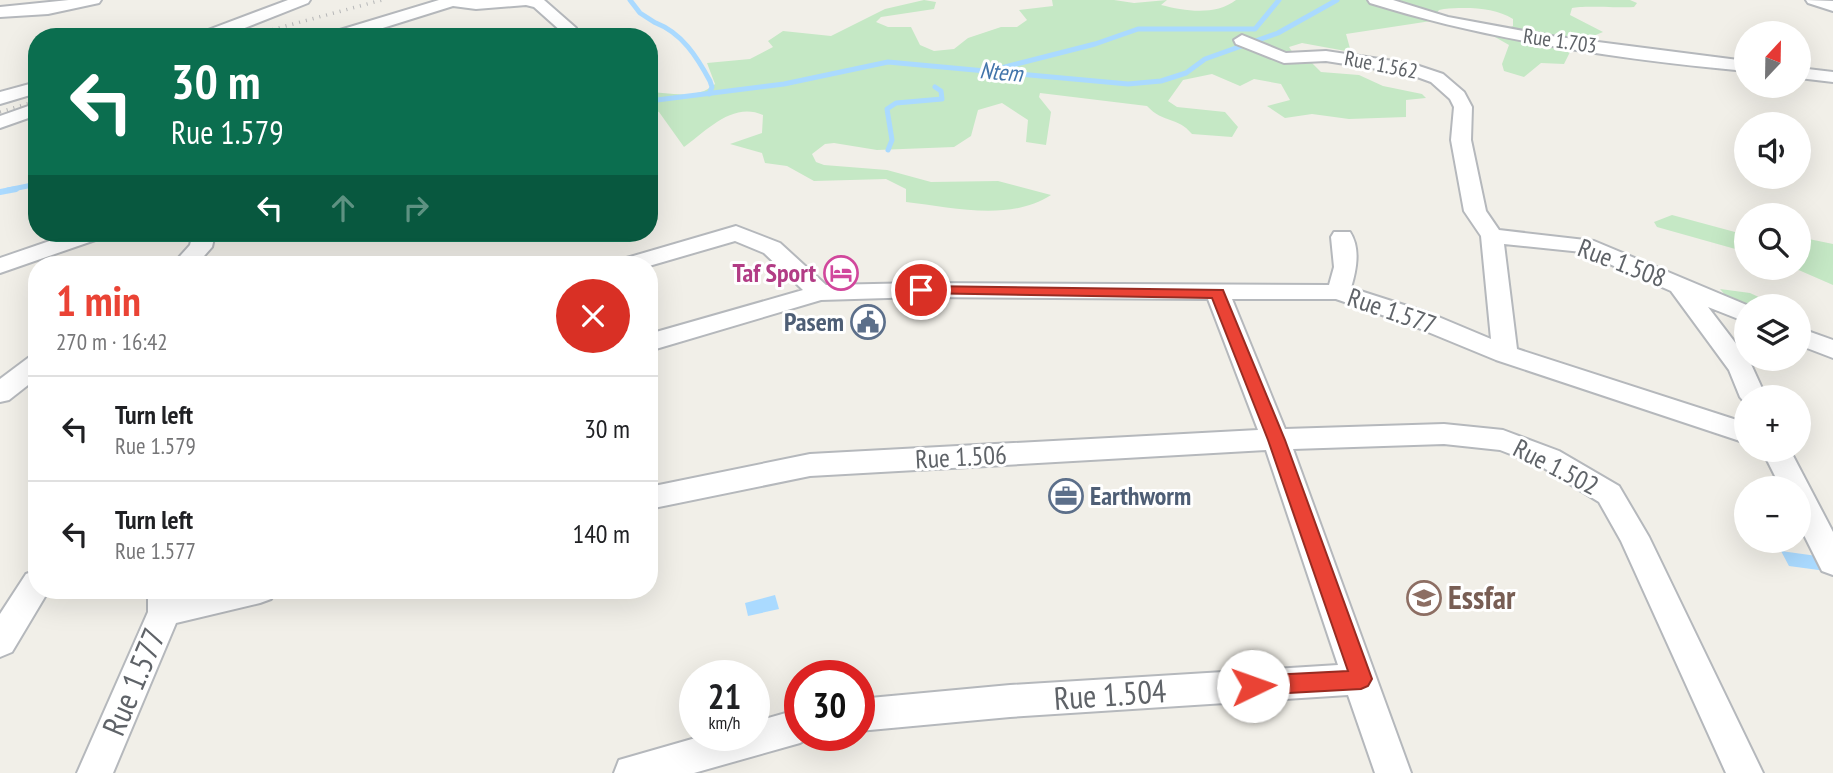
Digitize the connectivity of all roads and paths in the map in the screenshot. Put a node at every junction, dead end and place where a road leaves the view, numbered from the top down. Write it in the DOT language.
graph roads {
  1 [pos="15,0"];
  2 [pos="93,0"];
  3 [pos="302,0"];
  4 [pos="526,0"];
  5 [pos="1376,0"];
  6 [pos="0,10"];
  7 [pos="229,28"];
  8 [pos="365,28"];
  9 [pos="568,28"];
  10 [pos="1242,40"];
  11 [pos="1734,64"];
  12 [pos="1811,74"];
  13 [pos="1833,77"];
  14 [pos="28,90"];
  15 [pos="0,99"];
  16 [pos="28,112"];
  17 [pos="0,122"];
  18 [pos="1492,236"];
  19 [pos="1342,237"];
  20 [pos="68,242"];
  21 [pos="202,242"];
  22 [pos="28,256"];
  23 [pos="28,256"];
  24 [pos="192,256"];
  25 [pos="658,256"];
  26 [pos="0,266"];
  27 [pos="1680,286"];
  28 [pos="1338,292"];
  29 [pos="820,293"];
  30 [pos="1218,293"];
  31 [pos="1734,309"];
  32 [pos="658,341"];
  33 [pos="1811,341"];
  34 [pos="1833,351"];
  35 [pos="1505,354"];
  36 [pos="28,371"];
  37 [pos="1748,385"];
  38 [pos="0,393"];
  39 [pos="1734,429"];
  40 [pos="1276,440"];
  41 [pos="658,496"];
  42 [pos="1811,519"];
  43 [pos="1833,562"];
  44 [pos="28,597"];
  45 [pos="181,599"];
  46 [pos="164,601"];
  47 [pos="0,642"];
  48 [pos="1361,679"];
  49 [pos="875,714"];
  50 [pos="784,730"];
  51 [pos="95,773"];
  52 [pos="632,773"];
  53 [pos="1393,773"];
  54 [pos="1745,773"];
  1 -- 6 [label="street"];
  2 -- 6 [label="street"];
  3 -- 7 [label="street"];
  4 -- 8 [label="street"];
  4 -- 9 [label="street"];
  5 -- 11 [label="street, Rue 1.703"];
  10 -- 18 [label="street, Rue 1.562"];
  12 -- 13 [label="street"];
  14 -- 15 [label="street"];
  16 -- 17 [label="street"];
  18 -- 27 [label="street, Rue 1.508"];
  18 -- 35 [label="street, Rue 1.562"];
  19 -- 28 [label="street"];
  20 -- 23 [label="street"];
  21 -- 24 [label="street"];
  22 -- 26 [label="street"];
  25 -- 29 [label="street"];
  27 -- 31 [label="street, Rue 1.508"];
  27 -- 37 [label="street"];
  28 -- 30 [label="street, Rue 1.577"];
  28 -- 35 [label="street, Rue 1.577"];
  29 -- 30 [label="street, Rue 1.577"];
  29 -- 32 [label="street, Rue 1.577"];
  30 -- 40 [label="street"];
  33 -- 34 [label="street"];
  35 -- 39 [label="street, Rue 1.577"];
  36 -- 38 [label="street"];
  40 -- 41 [label="street, Rue 1.506"];
  40 -- 48 [label="street"];
  40 -- 54 [label="street, Rue 1.502"];
  42 -- 43 [label="street"];
  44 -- 47 [label="street"];
  45 -- 46 [label="street"];
  46 -- 51 [label="street, Rue 1.577"];
  48 -- 49 [label="street, Rue 1.504"];
  48 -- 53 [label="street"];
  50 -- 52 [label="street"];
}
